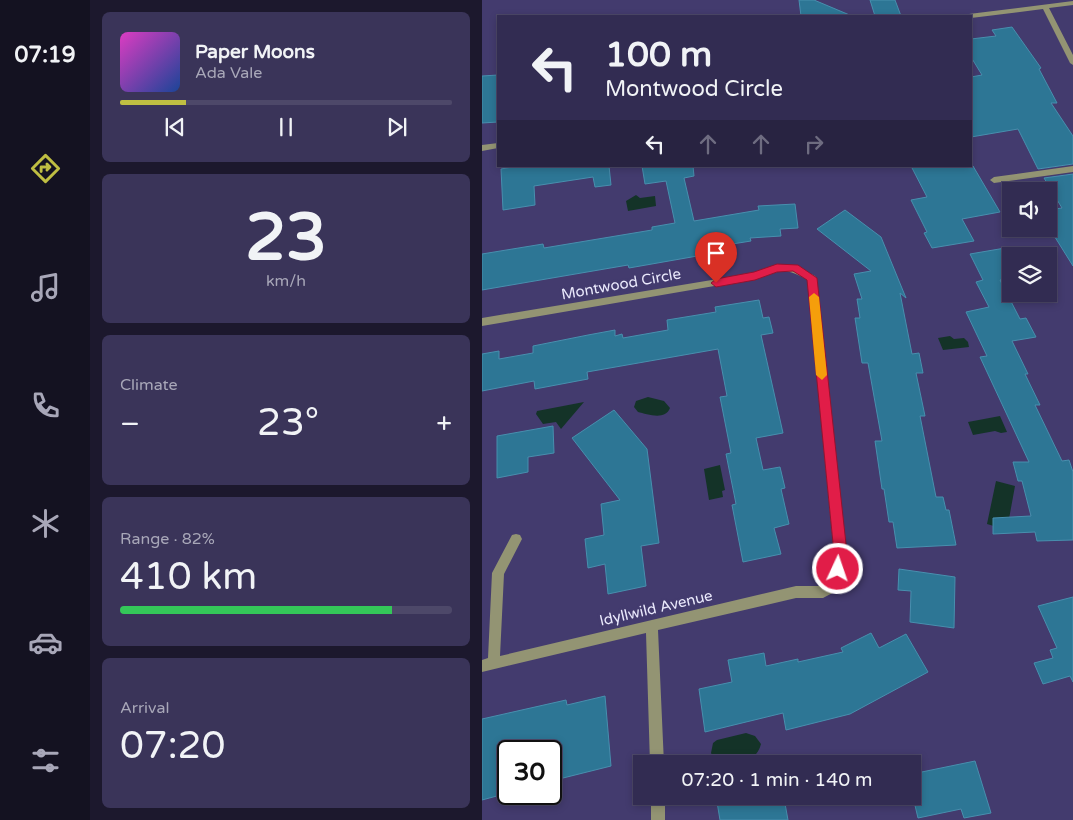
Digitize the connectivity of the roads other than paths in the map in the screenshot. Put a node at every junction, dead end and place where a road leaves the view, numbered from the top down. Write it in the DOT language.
graph roads {
  1 [pos="1072,3"];
  2 [pos="1045,7"];
  3 [pos="972,16"];
  4 [pos="1072,62"];
  5 [pos="497,146"];
  6 [pos="482,148"];
  7 [pos="1072,170"];
  8 [pos="994,180"];
  9 [pos="482,322"];
  10 [pos="516,539"];
  11 [pos="836,585"];
  12 [pos="652,625"];
  13 [pos="488,664"];
  14 [pos="657,755"];
  15 [pos="658,805"];
  16 [pos="658,820"];
  1 -- 2 [label="street"];
  2 -- 3 [label="street"];
  2 -- 4 [label="street"];
  5 -- 6 [label="street"];
  7 -- 8 [label="street"];
  9 -- 11 [label="street, Montwood Circle"];
  10 -- 13 [label="street"];
  11 -- 12 [label="street, Idyllwild Avenue"];
  12 -- 13 [label="street, Idyllwild Avenue"];
  12 -- 14 [label="street"];
  15 -- 16 [label="street"];
}
